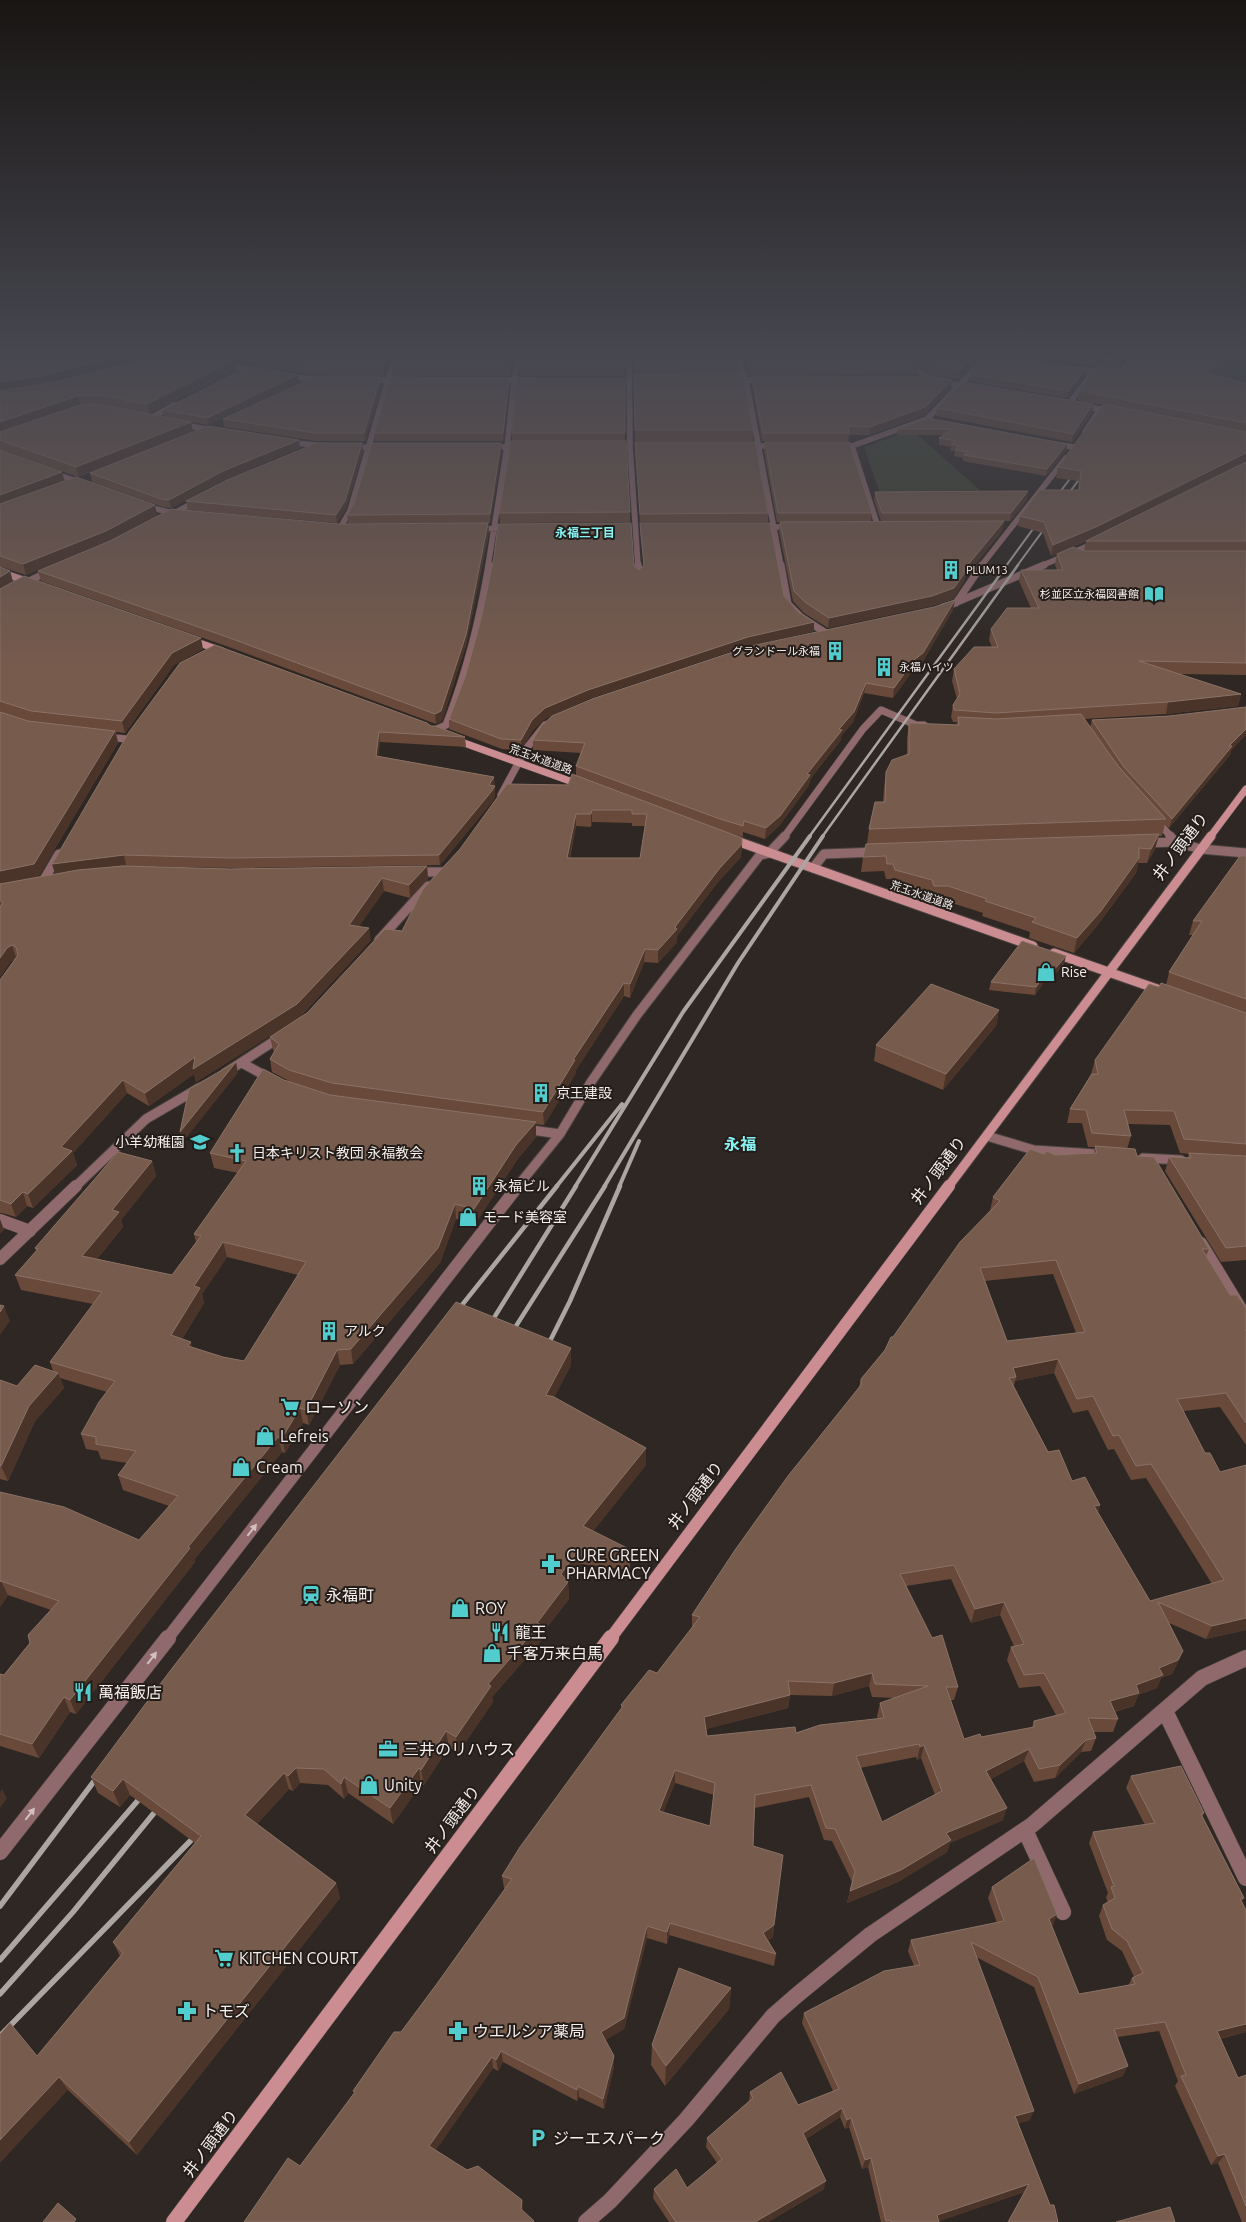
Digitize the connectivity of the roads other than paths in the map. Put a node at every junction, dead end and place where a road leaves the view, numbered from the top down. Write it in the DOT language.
graph roads {
  1 [pos="365,460"];
  2 [pos="505,460"];
  3 [pos="635,460"];
  4 [pos="761,460"];
  5 [pos="856,460"];
  6 [pos="1065,460"];
  7 [pos="41,468"];
  8 [pos="77,481"];
  9 [pos="86,481"];
  10 [pos="68,485"];
  11 [pos="203,497"];
  12 [pos="137,503"];
  13 [pos="173,514"];
  14 [pos="185,515"];
  15 [pos="165,518"];
  16 [pos="1002,526"];
  17 [pos="1012,526"];
  18 [pos="330,527"];
  19 [pos="750,527"];
  20 [pos="775,527"];
  21 [pos="796,527"];
  22 [pos="869,527"];
  23 [pos="878,527"];
  24 [pos="888,527"];
  25 [pos="340,528"];
  26 [pos="349,528"];
  27 [pos="495,528"];
  28 [pos="514,528"];
  29 [pos="626,528"];
  30 [pos="638,528"];
  31 [pos="467,529"];
  32 [pos="1106,537"];
  33 [pos="1072,553"];
  34 [pos="1082,557"];
  35 [pos="62,566"];
  36 [pos="0,572"];
  37 [pos="639,574"];
  38 [pos="26,580"];
  39 [pos="37,584"];
  40 [pos="0,596"];
  41 [pos="956,603"];
  42 [pos="932,611"];
  43 [pos="835,631"];
  44 [pos="826,633"];
  45 [pos="816,635"];
  46 [pos="178,636"];
  47 [pos="227,652"];
  48 [pos="549,722"];
  49 [pos="935,726"];
  50 [pos="424,728"];
  51 [pos="133,731"];
  52 [pos="433,731"];
  53 [pos="92,735"];
  54 [pos="127,739"];
  55 [pos="122,747"];
  56 [pos="518,762"];
  57 [pos="590,789"];
  58 [pos="1246,789"];
  59 [pos="496,805"];
  60 [pos="1150,813"];
  61 [pos="721,835"];
  62 [pos="1175,842"];
  63 [pos="1133,844"];
  64 [pos="62,849"];
  65 [pos="1201,849"];
  66 [pos="884,852"];
  67 [pos="770,853"];
  68 [pos="1246,853"];
  69 [pos="813,868"];
  70 [pos="402,872"];
  71 [pos="51,882"];
  72 [pos="373,946"];
  73 [pos="1041,948"];
  74 [pos="1050,952"];
  75 [pos="1109,973"];
  76 [pos="1171,994"];
  77 [pos="288,1032"];
  78 [pos="242,1062"];
  79 [pos="282,1085"];
  80 [pos="515,1128"];
  81 [pos="560,1134"];
  82 [pos="987,1136"];
  83 [pos="1111,1156"];
  84 [pos="1130,1157"];
  85 [pos="1150,1158"];
  86 [pos="1188,1161"];
  87 [pos="1159,1174"];
  88 [pos="0,1220"];
  89 [pos="30,1231"];
  90 [pos="1197,1236"];
  91 [pos="0,1259"];
  92 [pos="1246,1316"];
  93 [pos="1246,1658"];
  94 [pos="1165,1711"];
  95 [pos="1025,1830"];
  96 [pos="0,1852"];
  97 [pos="1246,1878"];
  98 [pos="1063,1912"];
  99 [pos="174,2222"];
  100 [pos="586,2222"];
  1 -- 25 [label="street"];
  2 -- 27 [label="street"];
  3 -- 30 [label="street"];
  4 -- 20 [label="street"];
  5 -- 23 [label="street"];
  6 -- 17 [label="street"];
  7 -- 8 [label="street"];
  8 -- 9 [label="street"];
  8 -- 10 [label="street"];
  11 -- 13 [label="street"];
  12 -- 13 [label="street"];
  13 -- 14 [label="street"];
  13 -- 15 [label="street"];
  16 -- 17 [label="street"];
  17 -- 41 [label="street"];
  18 -- 25 [label="street"];
  19 -- 20 [label="street"];
  20 -- 21 [label="street"];
  20 -- 44 [label="street"];
  22 -- 23 [label="street"];
  23 -- 24 [label="street"];
  25 -- 26 [label="street"];
  27 -- 28 [label="street"];
  27 -- 31 [label="street"];
  27 -- 52 [label="street"];
  29 -- 30 [label="street"];
  30 -- 37 [label="street"];
  32 -- 33 [label="street"];
  33 -- 34 [label="street"];
  33 -- 41 [label="street"];
  35 -- 38 [label="street"];
  36 -- 38 [label="main road"];
  38 -- 39 [label="main road"];
  38 -- 40 [label="street"];
  41 -- 42 [label="street"];
  43 -- 44 [label="street"];
  44 -- 45 [label="street"];
  46 -- 47 [label="main road"];
  48 -- 56 [label="street"];
  49 -- 67 [label="street"];
  50 -- 52 [label="main road, 荒玉水道道路"];
  51 -- 54 [label="street"];
  52 -- 56 [label="main road, 荒玉水道道路"];
  53 -- 54 [label="street"];
  54 -- 55 [label="street"];
  56 -- 57 [label="main road, 荒玉水道道路"];
  56 -- 59 [label="street"];
  58 -- 65 [label="main road, 井ノ頭通り"];
  60 -- 62 [label="street"];
  61 -- 67 [label="main road, 荒玉水道道路"];
  62 -- 63 [label="street"];
  62 -- 65 [label="street"];
  64 -- 71 [label="street"];
  65 -- 68 [label="street"];
  65 -- 75 [label="main road, 井ノ頭通り"];
  66 -- 69 [label="street"];
  67 -- 69 [label="main road, 荒玉水道道路"];
  67 -- 81 [label="street"];
  69 -- 73 [label="main road, 荒玉水道道路"];
  70 -- 72 [label="street"];
  74 -- 75 [label="main road"];
  75 -- 76 [label="main road"];
  75 -- 82 [label="main road, 井ノ頭通り"];
  77 -- 78 [label="street"];
  78 -- 79 [label="street"];
  78 -- 89 [label="street"];
  80 -- 81 [label="street"];
  96 -- 81 [label="street, one-way"];
  82 -- 83 [label="street"];
  82 -- 99 [label="main road, 井ノ頭通り"];
  84 -- 85 [label="street"];
  85 -- 86 [label="street"];
  85 -- 87 [label="street"];
  88 -- 89 [label="street"];
  89 -- 91 [label="street"];
  90 -- 92 [label="street"];
  93 -- 94 [label="street"];
  94 -- 95 [label="street"];
  94 -- 97 [label="street"];
  95 -- 98 [label="street"];
  95 -- 100 [label="street"];
}
